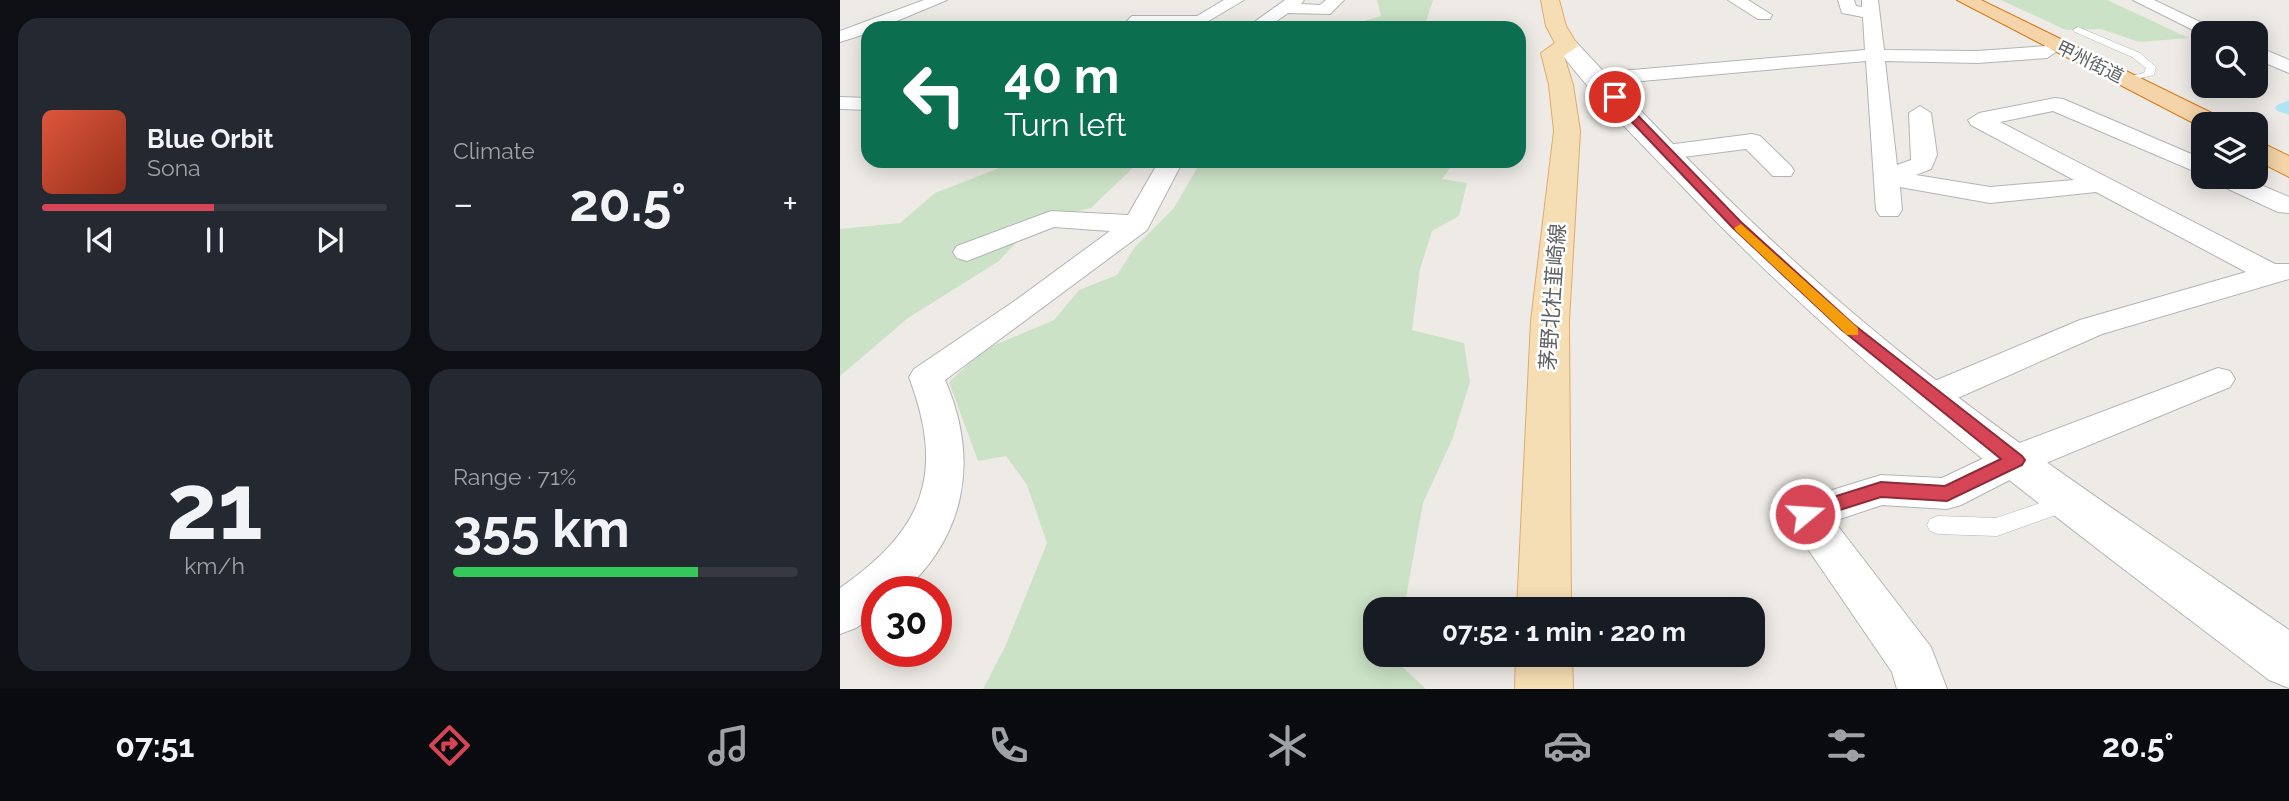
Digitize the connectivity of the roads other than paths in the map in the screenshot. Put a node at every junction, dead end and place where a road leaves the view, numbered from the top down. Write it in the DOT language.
graph roads {
  1 [pos="939,0"];
  2 [pos="1236,0"];
  3 [pos="1336,0"];
  4 [pos="1550,0"];
  5 [pos="1736,0"];
  6 [pos="1846,0"];
  7 [pos="1966,0"];
  8 [pos="2141,0"];
  9 [pos="1291,4"];
  10 [pos="1871,7"];
  11 [pos="1764,15"];
  12 [pos="883,21"];
  13 [pos="1137,21"];
  14 [pos="1199,21"];
  15 [pos="1199,21"];
  16 [pos="1266,21"];
  17 [pos="2191,23"];
  18 [pos="861,29"];
  19 [pos="2078,30"];
  20 [pos="840,37"];
  21 [pos="1567,46"];
  22 [pos="2047,52"];
  23 [pos="1875,56"];
  24 [pos="2268,57"];
  25 [pos="2289,67"];
  26 [pos="1597,79"];
  27 [pos="2126,80"];
  28 [pos="840,103"];
  29 [pos="861,104"];
  30 [pos="2191,112"];
  31 [pos="1920,113"];
  32 [pos="1667,152"];
  33 [pos="2268,155"];
  34 [pos="2191,163"];
  35 [pos="1167,168"];
  36 [pos="2289,168"];
  37 [pos="1782,171"];
  38 [pos="1886,177"];
  39 [pos="2100,184"];
  40 [pos="2249,189"];
  41 [pos="2287,206"];
  42 [pos="1889,210"];
  43 [pos="1137,223"];
  44 [pos="967,252"];
  45 [pos="2280,272"];
  46 [pos="2218,379"];
  47 [pos="1931,396"];
  48 [pos="2015,460"];
  49 [pos="2070,501"];
  50 [pos="1938,525"];
  51 [pos="1544,597"];
  52 [pos="840,614"];
  53 [pos="2289,662"];
  54 [pos="1544,667"];
  55 [pos="1544,689"];
  56 [pos="1922,689"];
  1 -- 12 [label="street"];
  2 -- 15 [label="street"];
  3 -- 9 [label="street"];
  4 -- 21 [label="main road"];
  5 -- 11 [label="street"];
  6 -- 10 [label="street"];
  7 -- 27 [label="highway, 甲州街道"];
  8 -- 17 [label="street"];
  9 -- 16 [label="street"];
  10 -- 23 [label="street"];
  13 -- 14 [label="street"];
  18 -- 20 [label="street"];
  19 -- 27 [label="lane"];
  21 -- 26 [label="street"];
  21 -- 51 [label="main road, 茅野北杜韮崎線"];
  22 -- 23 [label="street"];
  23 -- 26 [label="street"];
  23 -- 38 [label="street"];
  24 -- 25 [label="street"];
  26 -- 32 [label="street"];
  27 -- 30 [label="highway, 甲州街道"];
  28 -- 29 [label="street"];
  31 -- 38 [label="street"];
  32 -- 37 [label="street"];
  32 -- 47 [label="street"];
  33 -- 36 [label="highway"];
  34 -- 39 [label="street"];
  35 -- 43 [label="street"];
  38 -- 39 [label="street"];
  38 -- 42 [label="street"];
  39 -- 45 [label="street"];
  40 -- 41 [label="street"];
  43 -- 44 [label="street"];
  43 -- 52 [label="street"];
  45 -- 47 [label="street"];
  46 -- 48 [label="street"];
  47 -- 48 [label="street"];
  48 -- 49 [label="street"];
  48 -- 56 [label="street"];
  49 -- 50 [label="lane"];
  49 -- 53 [label="street"];
  54 -- 55 [label="main road"];
}
